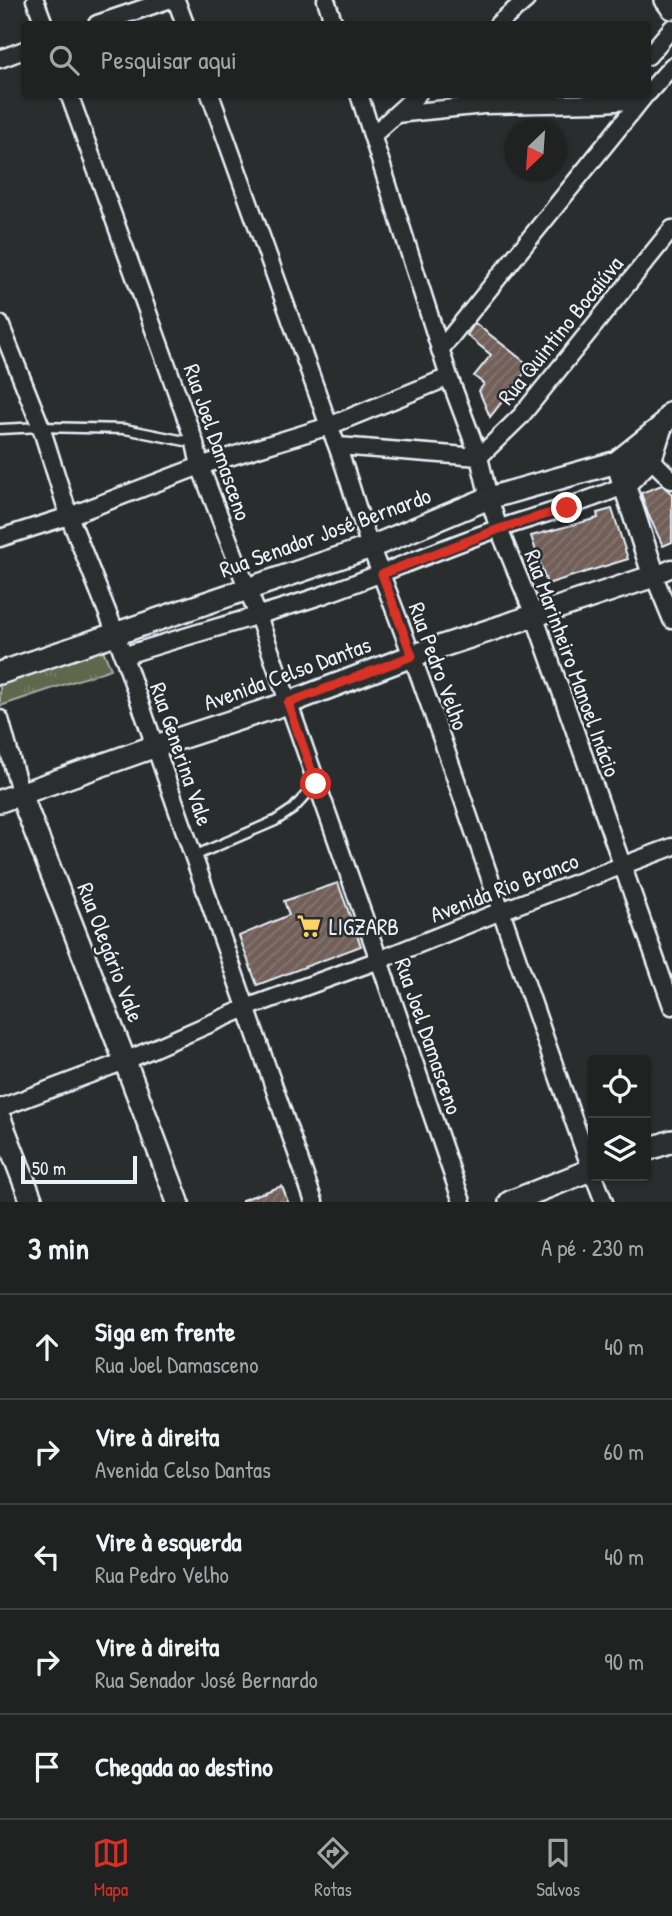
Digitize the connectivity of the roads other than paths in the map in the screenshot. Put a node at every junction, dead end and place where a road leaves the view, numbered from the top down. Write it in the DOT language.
graph roads {
  1 [pos="35,0"];
  2 [pos="168,0"];
  3 [pos="176,0"];
  4 [pos="326,0"];
  5 [pos="526,0"];
  6 [pos="666,0"];
  7 [pos="672,8"];
  8 [pos="43,21"];
  9 [pos="106,21"];
  10 [pos="184,21"];
  11 [pos="333,21"];
  12 [pos="502,21"];
  13 [pos="672,28"];
  14 [pos="21,51"];
  15 [pos="651,52"];
  16 [pos="0,59"];
  17 [pos="672,66"];
  18 [pos="651,89"];
  19 [pos="70,98"];
  20 [pos="211,98"];
  21 [pos="360,98"];
  22 [pos="414,98"];
  23 [pos="643,98"];
  24 [pos="606,99"];
  25 [pos="396,114"];
  26 [pos="373,135"];
  27 [pos="672,229"];
  28 [pos="0,324"];
  29 [pos="440,350"];
  30 [pos="449,377"];
  31 [pos="666,419"];
  32 [pos="329,426"];
  33 [pos="41,428"];
  34 [pos="0,429"];
  35 [pos="195,443"];
  36 [pos="338,446"];
  37 [pos="643,452"];
  38 [pos="479,457"];
  39 [pos="617,461"];
  40 [pos="200,466"];
  41 [pos="558,478"];
  42 [pos="672,480"];
  43 [pos="623,486"];
  44 [pos="488,498"];
  45 [pos="567,508"];
  46 [pos="69,516"];
  47 [pos="426,523"];
  48 [pos="499,529"];
  49 [pos="0,538"];
  50 [pos="370,547"];
  51 [pos="438,551"];
  52 [pos="310,568"];
  53 [pos="663,572"];
  54 [pos="382,574"];
  55 [pos="248,589"];
  56 [pos="318,596"];
  57 [pos="184,611"];
  58 [pos="534,615"];
  59 [pos="258,616"];
  60 [pos="672,620"];
  61 [pos="116,634"];
  62 [pos="192,634"];
  63 [pos="124,656"];
  64 [pos="412,656"];
  65 [pos="0,673"];
  66 [pos="288,703"];
  67 [pos="0,719"];
  68 [pos="156,746"];
  69 [pos="316,784"];
  70 [pos="21,795"];
  71 [pos="0,801"];
  72 [pos="672,847"];
  73 [pos="194,856"];
  74 [pos="623,866"];
  75 [pos="501,911"];
  76 [pos="379,960"];
  77 [pos="672,1006"];
  78 [pos="246,1008"];
  79 [pos="125,1061"];
  80 [pos="0,1108"];
  81 [pos="0,1119"];
  82 [pos="672,1141"];
  83 [pos="651,1148"];
  84 [pos="588,1158"];
  85 [pos="588,1174"];
  86 [pos="596,1181"];
  87 [pos="32,1202"];
  88 [pos="177,1202"];
  89 [pos="314,1202"];
  90 [pos="462,1202"];
  91 [pos="510,1202"];
  92 [pos="604,1202"];
  1 -- 8 [label="street"];
  2 -- 9 [label="street"];
  3 -- 10 [label="street"];
  4 -- 11 [label="street"];
  5 -- 12 [label="street"];
  6 -- 7 [label="main road"];
  13 -- 15 [label="street"];
  14 -- 16 [label="street"];
  17 -- 18 [label="street"];
  19 -- 35 [label="street, Rua Joel Damasceno"];
  20 -- 32 [label="street, Rua Pedro Velho"];
  21 -- 26 [label="street, Rua Marinheiro Manoel Inácio"];
  22 -- 25 [label="street"];
  23 -- 29 [label="street"];
  24 -- 25 [label="street"];
  25 -- 26 [label="street"];
  26 -- 29 [label="street, Rua Marinheiro Manoel Inácio"];
  27 -- 38 [label="street, Rua Quintino Bocaiúva"];
  28 -- 33 [label="street, Rua Generina Vale"];
  29 -- 30 [label="street, Rua Marinheiro Manoel Inácio"];
  30 -- 32 [label="street"];
  30 -- 38 [label="street, Rua Marinheiro Manoel Inácio"];
  31 -- 37 [label="main road"];
  32 -- 36 [label="street, Rua Pedro Velho"];
  32 -- 40 [label="street"];
  33 -- 34 [label="lane"];
  33 -- 35 [label="lane"];
  33 -- 46 [label="street, Rua Generina Vale"];
  35 -- 40 [label="street, Rua Joel Damasceno"];
  36 -- 38 [label="street"];
  36 -- 50 [label="street, Rua Pedro Velho"];
  37 -- 39 [label="main road, Rua Senador José Bernardo"];
  37 -- 42 [label="street"];
  37 -- 43 [label="main road"];
  38 -- 44 [label="street, Rua Marinheiro Manoel Inácio"];
  39 -- 41 [label="main road, Rua Senador José Bernardo"];
  39 -- 43 [label="main road"];
  40 -- 46 [label="street"];
  40 -- 55 [label="street, Rua Joel Damasceno"];
  41 -- 44 [label="main road, Rua Senador José Bernardo"];
  41 -- 45 [label="street"];
  43 -- 45 [label="street"];
  43 -- 53 [label="main road"];
  44 -- 47 [label="main road, Rua Senador José Bernardo"];
  44 -- 48 [label="street, Rua Marinheiro Manoel Inácio"];
  45 -- 48 [label="street"];
  46 -- 49 [label="street"];
  46 -- 61 [label="street, Rua Generina Vale"];
  47 -- 50 [label="main road, Rua Senador José Bernardo"];
  47 -- 51 [label="street"];
  48 -- 51 [label="street"];
  48 -- 58 [label="street, Rua Marinheiro Manoel Inácio"];
  50 -- 52 [label="main road, Rua Senador José Bernardo"];
  50 -- 54 [label="street, Rua Pedro Velho"];
  51 -- 54 [label="street"];
  52 -- 55 [label="main road, Rua Senador José Bernardo"];
  52 -- 56 [label="street"];
  53 -- 58 [label="main road, Avenida Celso Dantas"];
  53 -- 60 [label="street"];
  54 -- 56 [label="street"];
  54 -- 64 [label="street, Rua Pedro Velho"];
  55 -- 57 [label="main road, Rua Senador José Bernardo"];
  55 -- 59 [label="street, Rua Joel Damasceno"];
  56 -- 59 [label="street"];
  57 -- 61 [label="main road, Rua Senador José Bernardo"];
  57 -- 62 [label="street"];
  58 -- 64 [label="main road, Avenida Celso Dantas"];
  58 -- 74 [label="street, Rua Marinheiro Manoel Inácio"];
  59 -- 62 [label="street"];
  59 -- 66 [label="street, Rua Joel Damasceno"];
  61 -- 63 [label="street, Rua Generina Vale"];
  61 -- 65 [label="main road, Rua Senador José Bernardo"];
  62 -- 63 [label="street"];
  63 -- 68 [label="street, Rua Generina Vale"];
  64 -- 66 [label="main road, Avenida Celso Dantas"];
  64 -- 75 [label="street, Rua Pedro Velho"];
  66 -- 68 [label="main road, Avenida Celso Dantas"];
  66 -- 69 [label="street, Rua Joel Damasceno"];
  67 -- 70 [label="street, Rua Olegário Vale"];
  68 -- 70 [label="main road, Avenida Celso Dantas"];
  68 -- 73 [label="street, Rua Generina Vale"];
  69 -- 73 [label="lane"];
  69 -- 76 [label="street, Rua Joel Damasceno"];
  70 -- 71 [label="main road, Avenida Celso Dantas"];
  70 -- 79 [label="main road, Rua Olegário Vale"];
  72 -- 74 [label="street, Avenida Rio Branco"];
  73 -- 78 [label="street, Rua Generina Vale"];
  74 -- 75 [label="street, Avenida Rio Branco"];
  74 -- 77 [label="street, Rua Marinheiro Manoel Inácio"];
  75 -- 76 [label="street, Avenida Rio Branco"];
  75 -- 84 [label="street, Rua Pedro Velho"];
  76 -- 78 [label="street, Avenida Rio Branco"];
  76 -- 90 [label="street, Rua Joel Damasceno"];
  78 -- 79 [label="street, Avenida Rio Branco"];
  78 -- 89 [label="street, Rua Generina Vale"];
  79 -- 80 [label="street, Avenida Rio Branco"];
  79 -- 88 [label="main road, Rua Olegário Vale"];
  81 -- 87 [label="main road"];
  82 -- 83 [label="main road"];
  85 -- 91 [label="main road"];
  86 -- 92 [label="street, Rua Pedro Velho"];
}
